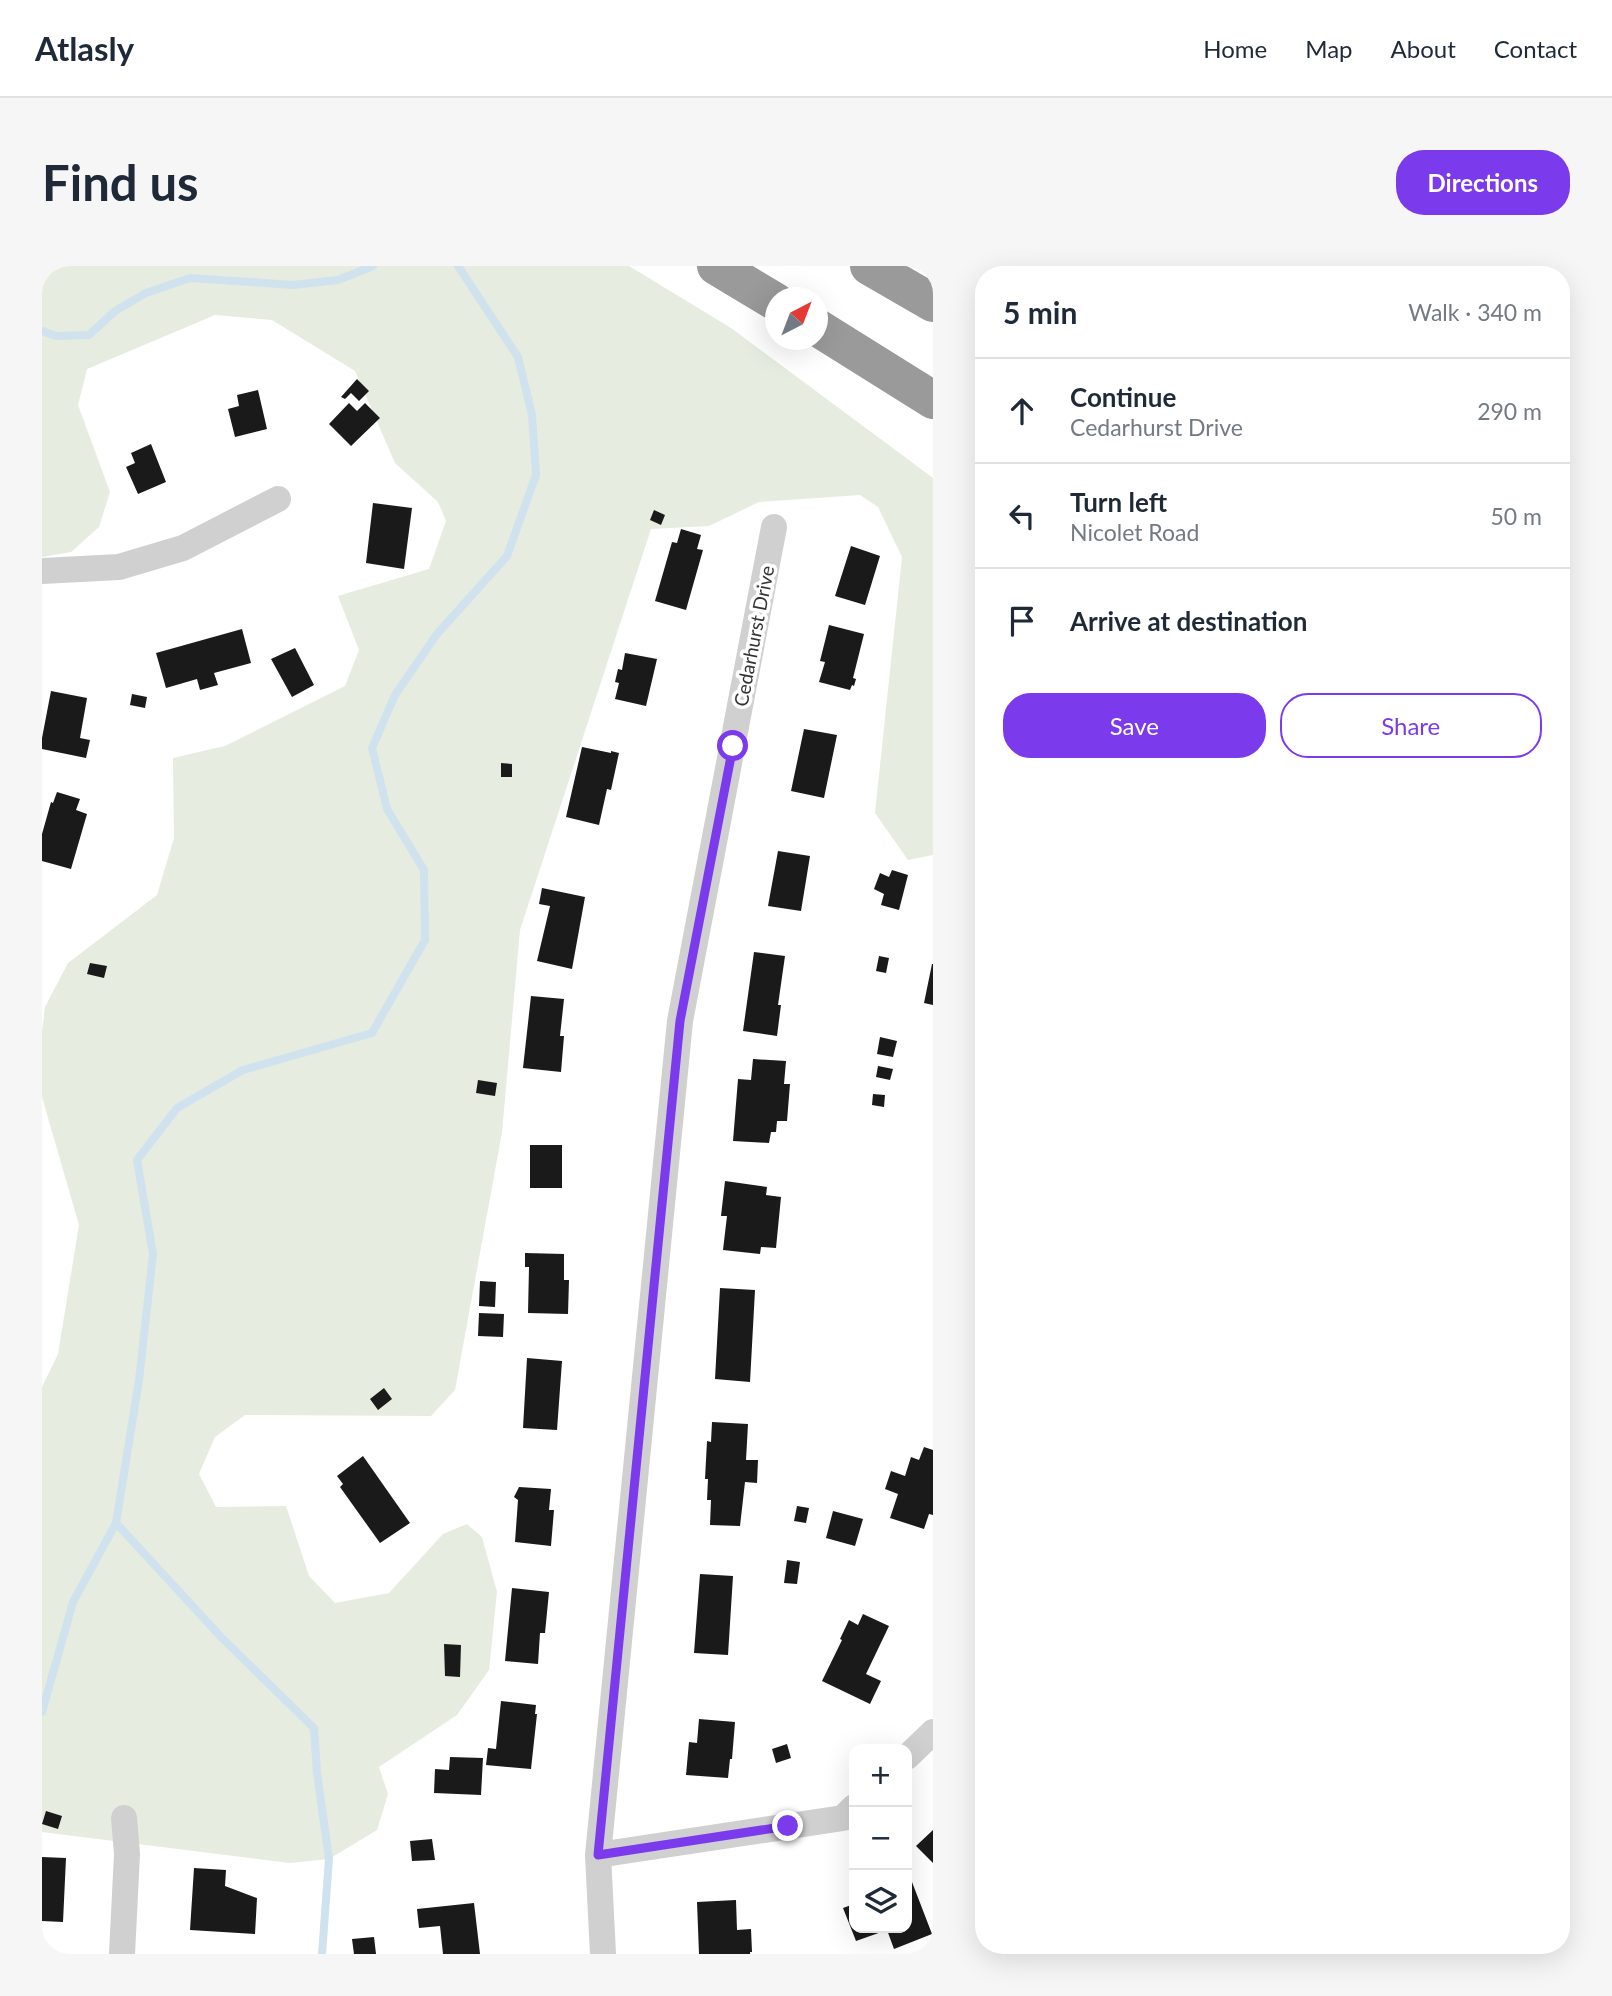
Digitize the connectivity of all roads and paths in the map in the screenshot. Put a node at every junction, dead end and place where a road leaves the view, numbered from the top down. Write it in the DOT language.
graph roads {
  1 [pos="716,266"];
  2 [pos="869,266"];
  3 [pos="765,296"];
  4 [pos="933,303"];
  5 [pos="828,335"];
  6 [pos="933,400"];
  7 [pos="278,499"];
  8 [pos="775,527"];
  9 [pos="42,570"];
  10 [pos="933,1732"];
  11 [pos="912,1752"];
  12 [pos="849,1812"];
  13 [pos="124,1818"];
  14 [pos="598,1855"];
  15 [pos="122,1954"];
  16 [pos="603,1954"];
  1 -- 3 [label="highway"];
  2 -- 4 [label="highway"];
  5 -- 6 [label="highway"];
  7 -- 9 [label="street"];
  8 -- 14 [label="street, Cedarhurst Drive"];
  10 -- 11 [label="street"];
  12 -- 14 [label="street"];
  13 -- 15 [label="street"];
  14 -- 16 [label="street, Cedarhurst Drive"];
}
